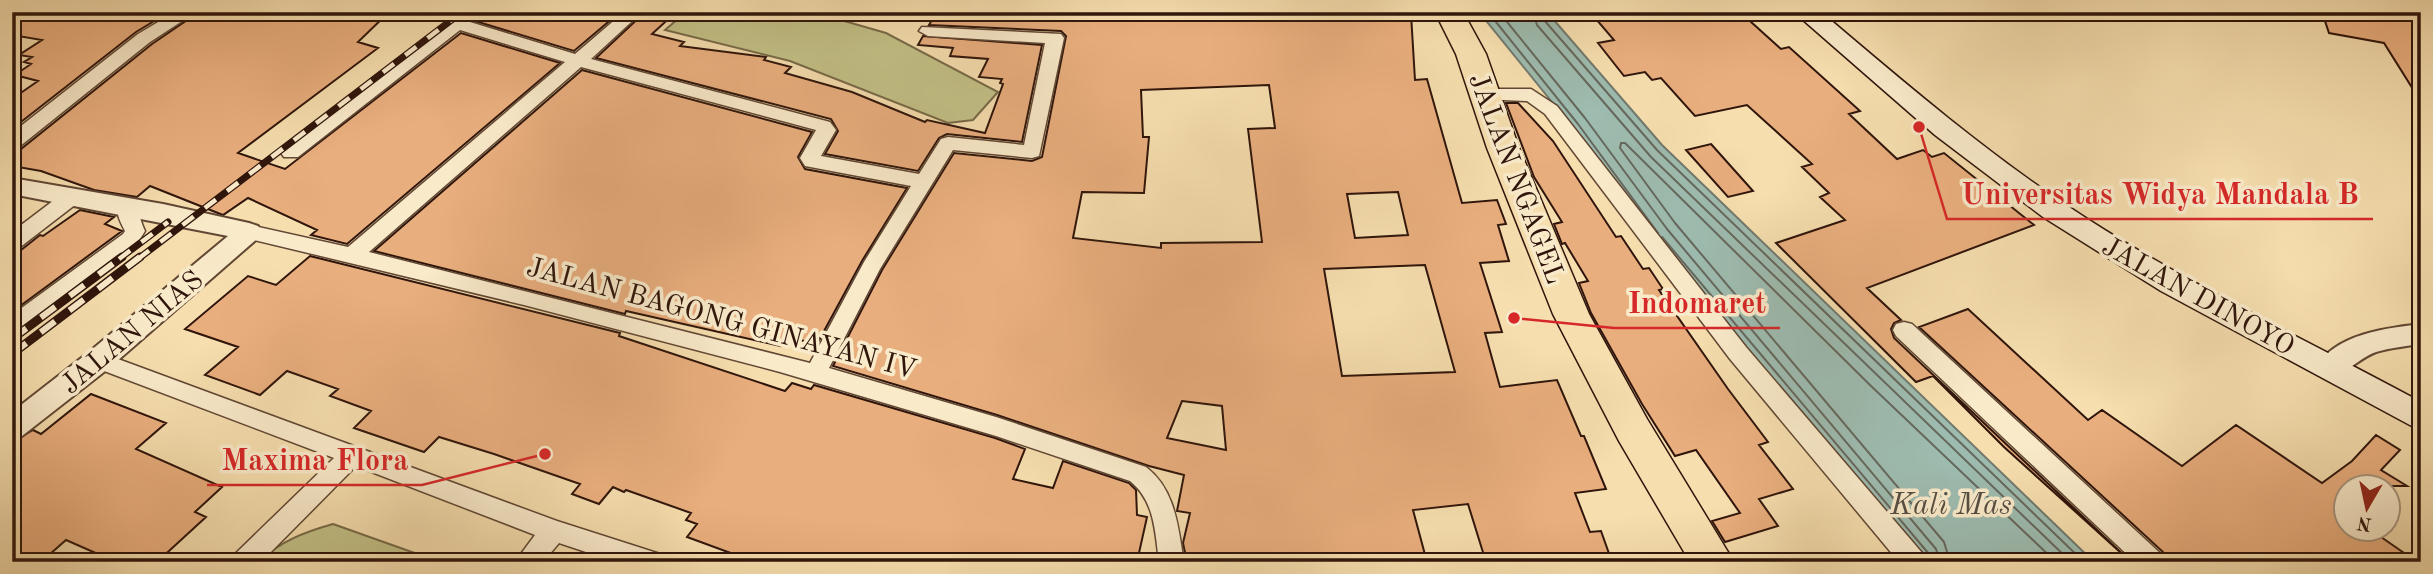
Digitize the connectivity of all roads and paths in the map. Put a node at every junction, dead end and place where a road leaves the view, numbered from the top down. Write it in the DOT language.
graph roads {
  1 [pos="188,12"];
  2 [pos="634,12"];
  3 [pos="1449,12"];
  4 [pos="1806,12"];
  5 [pos="466,18"];
  6 [pos="928,32"];
  7 [pos="579,61"];
  8 [pos="1485,95"];
  9 [pos="12,143"];
  10 [pos="291,153"];
  11 [pos="925,182"];
  12 [pos="12,186"];
  13 [pos="73,196"];
  14 [pos="127,206"];
  15 [pos="248,232"];
  16 [pos="12,243"];
  17 [pos="354,254"];
  18 [pos="12,326"];
  19 [pos="1904,330"];
  20 [pos="2421,334"];
  21 [pos="99,360"];
  22 [pos="2331,367"];
  23 [pos="816,372"];
  24 [pos="2421,418"];
  25 [pos="12,428"];
  26 [pos="351,456"];
  27 [pos="554,531"];
  28 [pos="244,562"];
  29 [pos="527,562"];
  30 [pos="651,562"];
  31 [pos="1172,562"];
  32 [pos="1713,562"];
  33 [pos="1914,562"];
  34 [pos="2152,562"];
  1 -- 9 [label="street"];
  2 -- 7 [label="street"];
  3 -- 8 [label="highway, JALAN NGAGEL"];
  4 -- 22 [label="main road, JALAN DINOYO"];
  5 -- 7 [label="street"];
  5 -- 10 [label="street"];
  6 -- 11 [label="street"];
  7 -- 11 [label="street"];
  7 -- 17 [label="street"];
  8 -- 32 [label="highway, JALAN NGAGEL"];
  8 -- 33 [label="street"];
  11 -- 23 [label="street"];
  12 -- 13 [label="street, JALAN BAGONG GINAYAN IV"];
  13 -- 14 [label="street, JALAN BAGONG GINAYAN IV"];
  13 -- 16 [label="street"];
  14 -- 15 [label="street, JALAN BAGONG GINAYAN IV"];
  14 -- 18 [label="street"];
  15 -- 17 [label="street, JALAN BAGONG GINAYAN IV"];
  15 -- 21 [label="street, JALAN NIAS"];
  17 -- 23 [label="street, JALAN BAGONG GINAYAN IV"];
  19 -- 34 [label="street"];
  20 -- 22 [label="street"];
  21 -- 25 [label="street, JALAN NIAS"];
  21 -- 26 [label="street"];
  22 -- 24 [label="main road, JALAN DINOYO"];
  23 -- 31 [label="street, JALAN BAGONG GINAYAN IV"];
  26 -- 27 [label="street"];
  26 -- 28 [label="street"];
  27 -- 29 [label="street"];
  27 -- 30 [label="street"];
}
